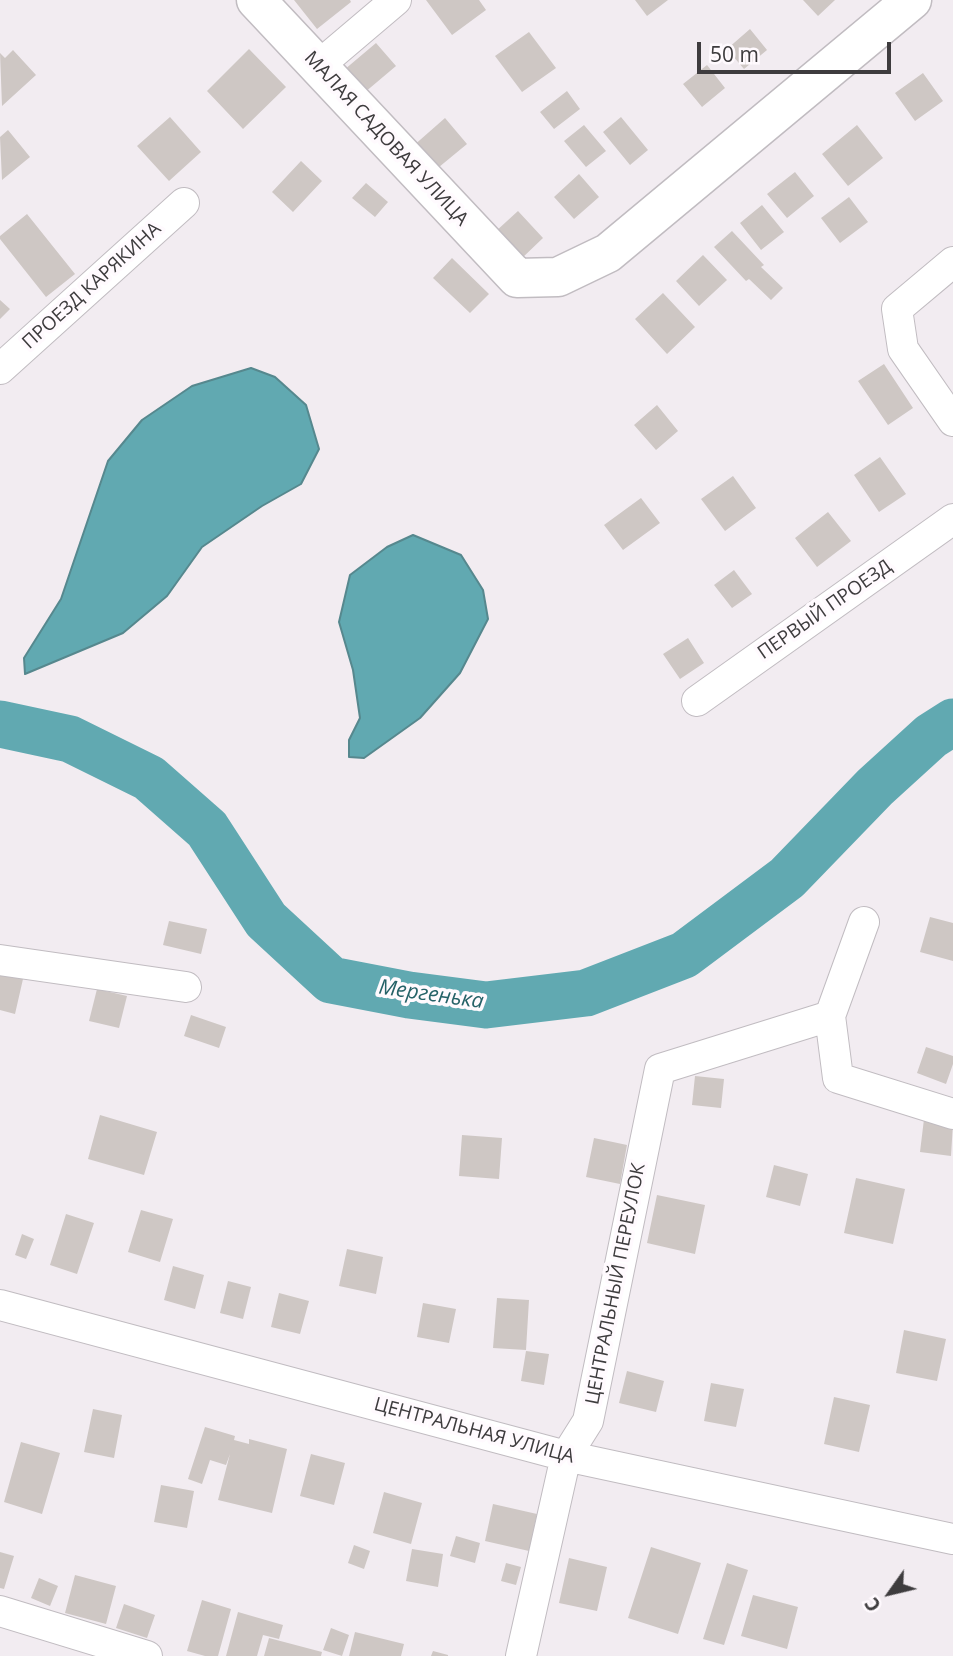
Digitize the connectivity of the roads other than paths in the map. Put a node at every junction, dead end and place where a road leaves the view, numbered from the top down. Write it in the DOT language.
graph roads {
  1 [pos="256,0"];
  2 [pos="396,0"];
  3 [pos="912,0"];
  4 [pos="317,67"];
  5 [pos="184,202"];
  6 [pos="953,262"];
  7 [pos="0,369"];
  8 [pos="953,421"];
  9 [pos="953,519"];
  10 [pos="697,701"];
  11 [pos="864,922"];
  12 [pos="0,960"];
  13 [pos="186,987"];
  14 [pos="830,1016"];
  15 [pos="953,1114"];
  16 [pos="0,1305"];
  17 [pos="566,1456"];
  18 [pos="953,1539"];
  19 [pos="0,1611"];
  20 [pos="147,1656"];
  21 [pos="521,1656"];
  1 -- 4 [label="main road, МАЛАЯ САДОВАЯ УЛИЦА"];
  2 -- 4 [label="street"];
  3 -- 4 [label="main road, МАЛАЯ САДОВАЯ УЛИЦА"];
  5 -- 7 [label="street, ПРОЕЗД КАРЯКИНА"];
  6 -- 8 [label="street"];
  9 -- 10 [label="street, ПЕРВЫЙ ПРОЕЗД"];
  11 -- 14 [label="street"];
  12 -- 13 [label="street"];
  14 -- 15 [label="street"];
  14 -- 17 [label="street, ЦЕНТРАЛЬНЫЙ ПЕРЕУЛОК"];
  16 -- 17 [label="street, ЦЕНТРАЛЬНАЯ УЛИЦА"];
  17 -- 18 [label="street, ЦЕНТРАЛЬНАЯ УЛИЦА"];
  17 -- 21 [label="street, ЦЕНТРАЛЬНЫЙ ПЕРЕУЛОК"];
  19 -- 20 [label="street"];
}
